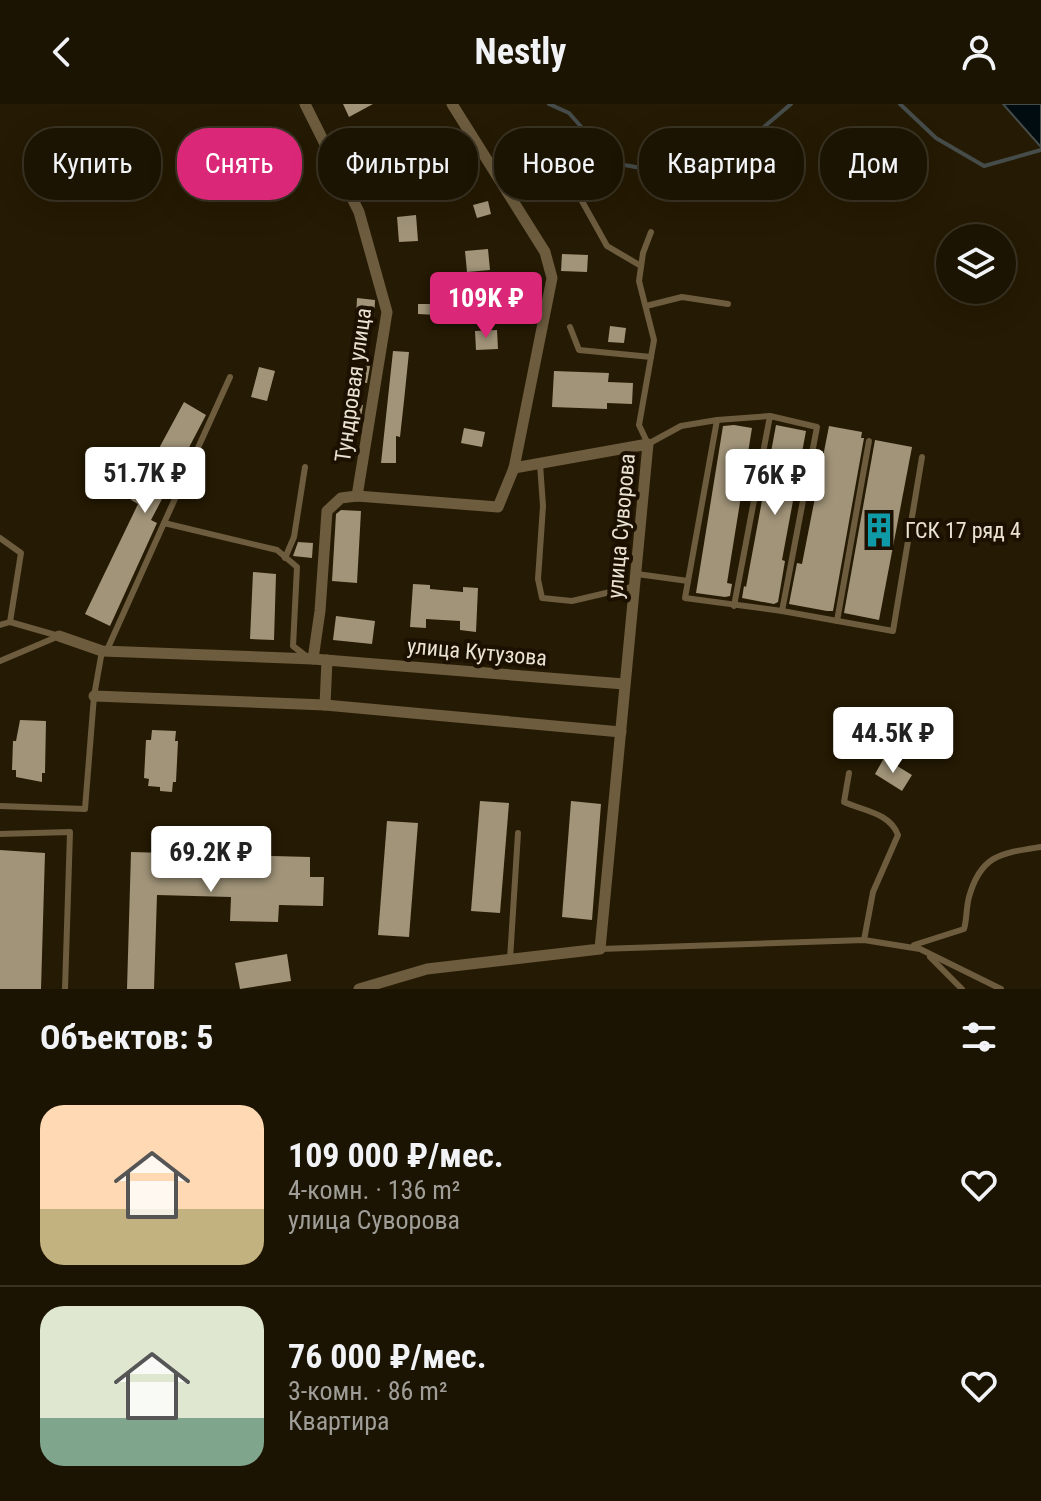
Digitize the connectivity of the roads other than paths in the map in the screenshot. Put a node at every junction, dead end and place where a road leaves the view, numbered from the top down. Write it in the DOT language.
graph roads {
  1 [pos="305,104"];
  2 [pos="452,104"];
  3 [pos="581,200"];
  4 [pos="651,232"];
  5 [pos="641,266"];
  6 [pos="728,304"];
  7 [pos="646,306"];
  8 [pos="570,327"];
  9 [pos="651,357"];
  10 [pos="230,377"];
  11 [pos="770,416"];
  12 [pos="717,420"];
  13 [pos="869,441"];
  14 [pos="648,444"];
  15 [pos="922,457"];
  16 [pos="540,464"];
  17 [pos="305,467"];
  18 [pos="514,468"];
  19 [pos="357,496"];
  20 [pos="164,523"];
  21 [pos="0,538"];
  22 [pos="285,558"];
  23 [pos="637,580"];
  24 [pos="688,581"];
  25 [pos="734,606"];
  26 [pos="782,611"];
  27 [pos="837,621"];
  28 [pos="10,622"];
  29 [pos="0,625"];
  30 [pos="59,636"];
  31 [pos="104,651"];
  32 [pos="311,659"];
  33 [pos="327,660"];
  34 [pos="0,661"];
  35 [pos="624,684"];
  36 [pos="94,696"];
  37 [pos="325,705"];
  38 [pos="621,732"];
  39 [pos="849,773"];
  40 [pos="0,806"];
  41 [pos="518,833"];
  42 [pos="0,834"];
  43 [pos="1041,847"];
  44 [pos="864,940"];
  45 [pos="911,946"];
  46 [pos="600,949"];
  47 [pos="925,952"];
  48 [pos="510,959"];
  49 [pos="65,989"];
  50 [pos="359,989"];
  51 [pos="962,989"];
  52 [pos="1001,989"];
  1 -- 19 [label="street, Тундровая улица"];
  2 -- 18 [label="street"];
  3 -- 5 [label="lane"];
  4 -- 5 [label="lane"];
  5 -- 7 [label="lane"];
  6 -- 7 [label="lane"];
  7 -- 9 [label="lane"];
  8 -- 9 [label="lane"];
  9 -- 14 [label="lane"];
  10 -- 20 [label="lane"];
  11 -- 12 [label="lane"];
  11 -- 25 [label="lane"];
  11 -- 26 [label="lane"];
  12 -- 14 [label="lane"];
  12 -- 24 [label="lane"];
  13 -- 27 [label="lane"];
  14 -- 16 [label="street, улица Суворова"];
  14 -- 23 [label="street, улица Суворова"];
  15 -- 27 [label="lane"];
  16 -- 18 [label="street, улица Суворова"];
  16 -- 23 [label="lane"];
  17 -- 22 [label="lane"];
  18 -- 19 [label="street"];
  19 -- 32 [label="street"];
  20 -- 22 [label="lane"];
  20 -- 31 [label="lane"];
  21 -- 28 [label="lane"];
  22 -- 32 [label="lane"];
  23 -- 24 [label="lane"];
  23 -- 35 [label="street, улица Суворова"];
  24 -- 25 [label="lane"];
  25 -- 26 [label="lane"];
  26 -- 27 [label="lane"];
  28 -- 29 [label="lane"];
  28 -- 30 [label="lane"];
  30 -- 31 [label="street, улица Кутузова"];
  30 -- 34 [label="lane"];
  31 -- 32 [label="street, улица Кутузова"];
  31 -- 36 [label="lane"];
  32 -- 33 [label="street, улица Кутузова"];
  33 -- 35 [label="street, улица Кутузова"];
  33 -- 37 [label="street"];
  35 -- 38 [label="street, улица Суворова"];
  36 -- 37 [label="street"];
  36 -- 40 [label="lane"];
  37 -- 38 [label="street"];
  38 -- 46 [label="street, улица Суворова"];
  39 -- 44 [label="lane"];
  41 -- 48 [label="lane"];
  42 -- 49 [label="lane"];
  43 -- 45 [label="lane"];
  44 -- 45 [label="lane"];
  44 -- 46 [label="lane"];
  45 -- 47 [label="lane"];
  46 -- 48 [label="street"];
  47 -- 51 [label="lane"];
  47 -- 52 [label="lane"];
  48 -- 50 [label="street"];
}
